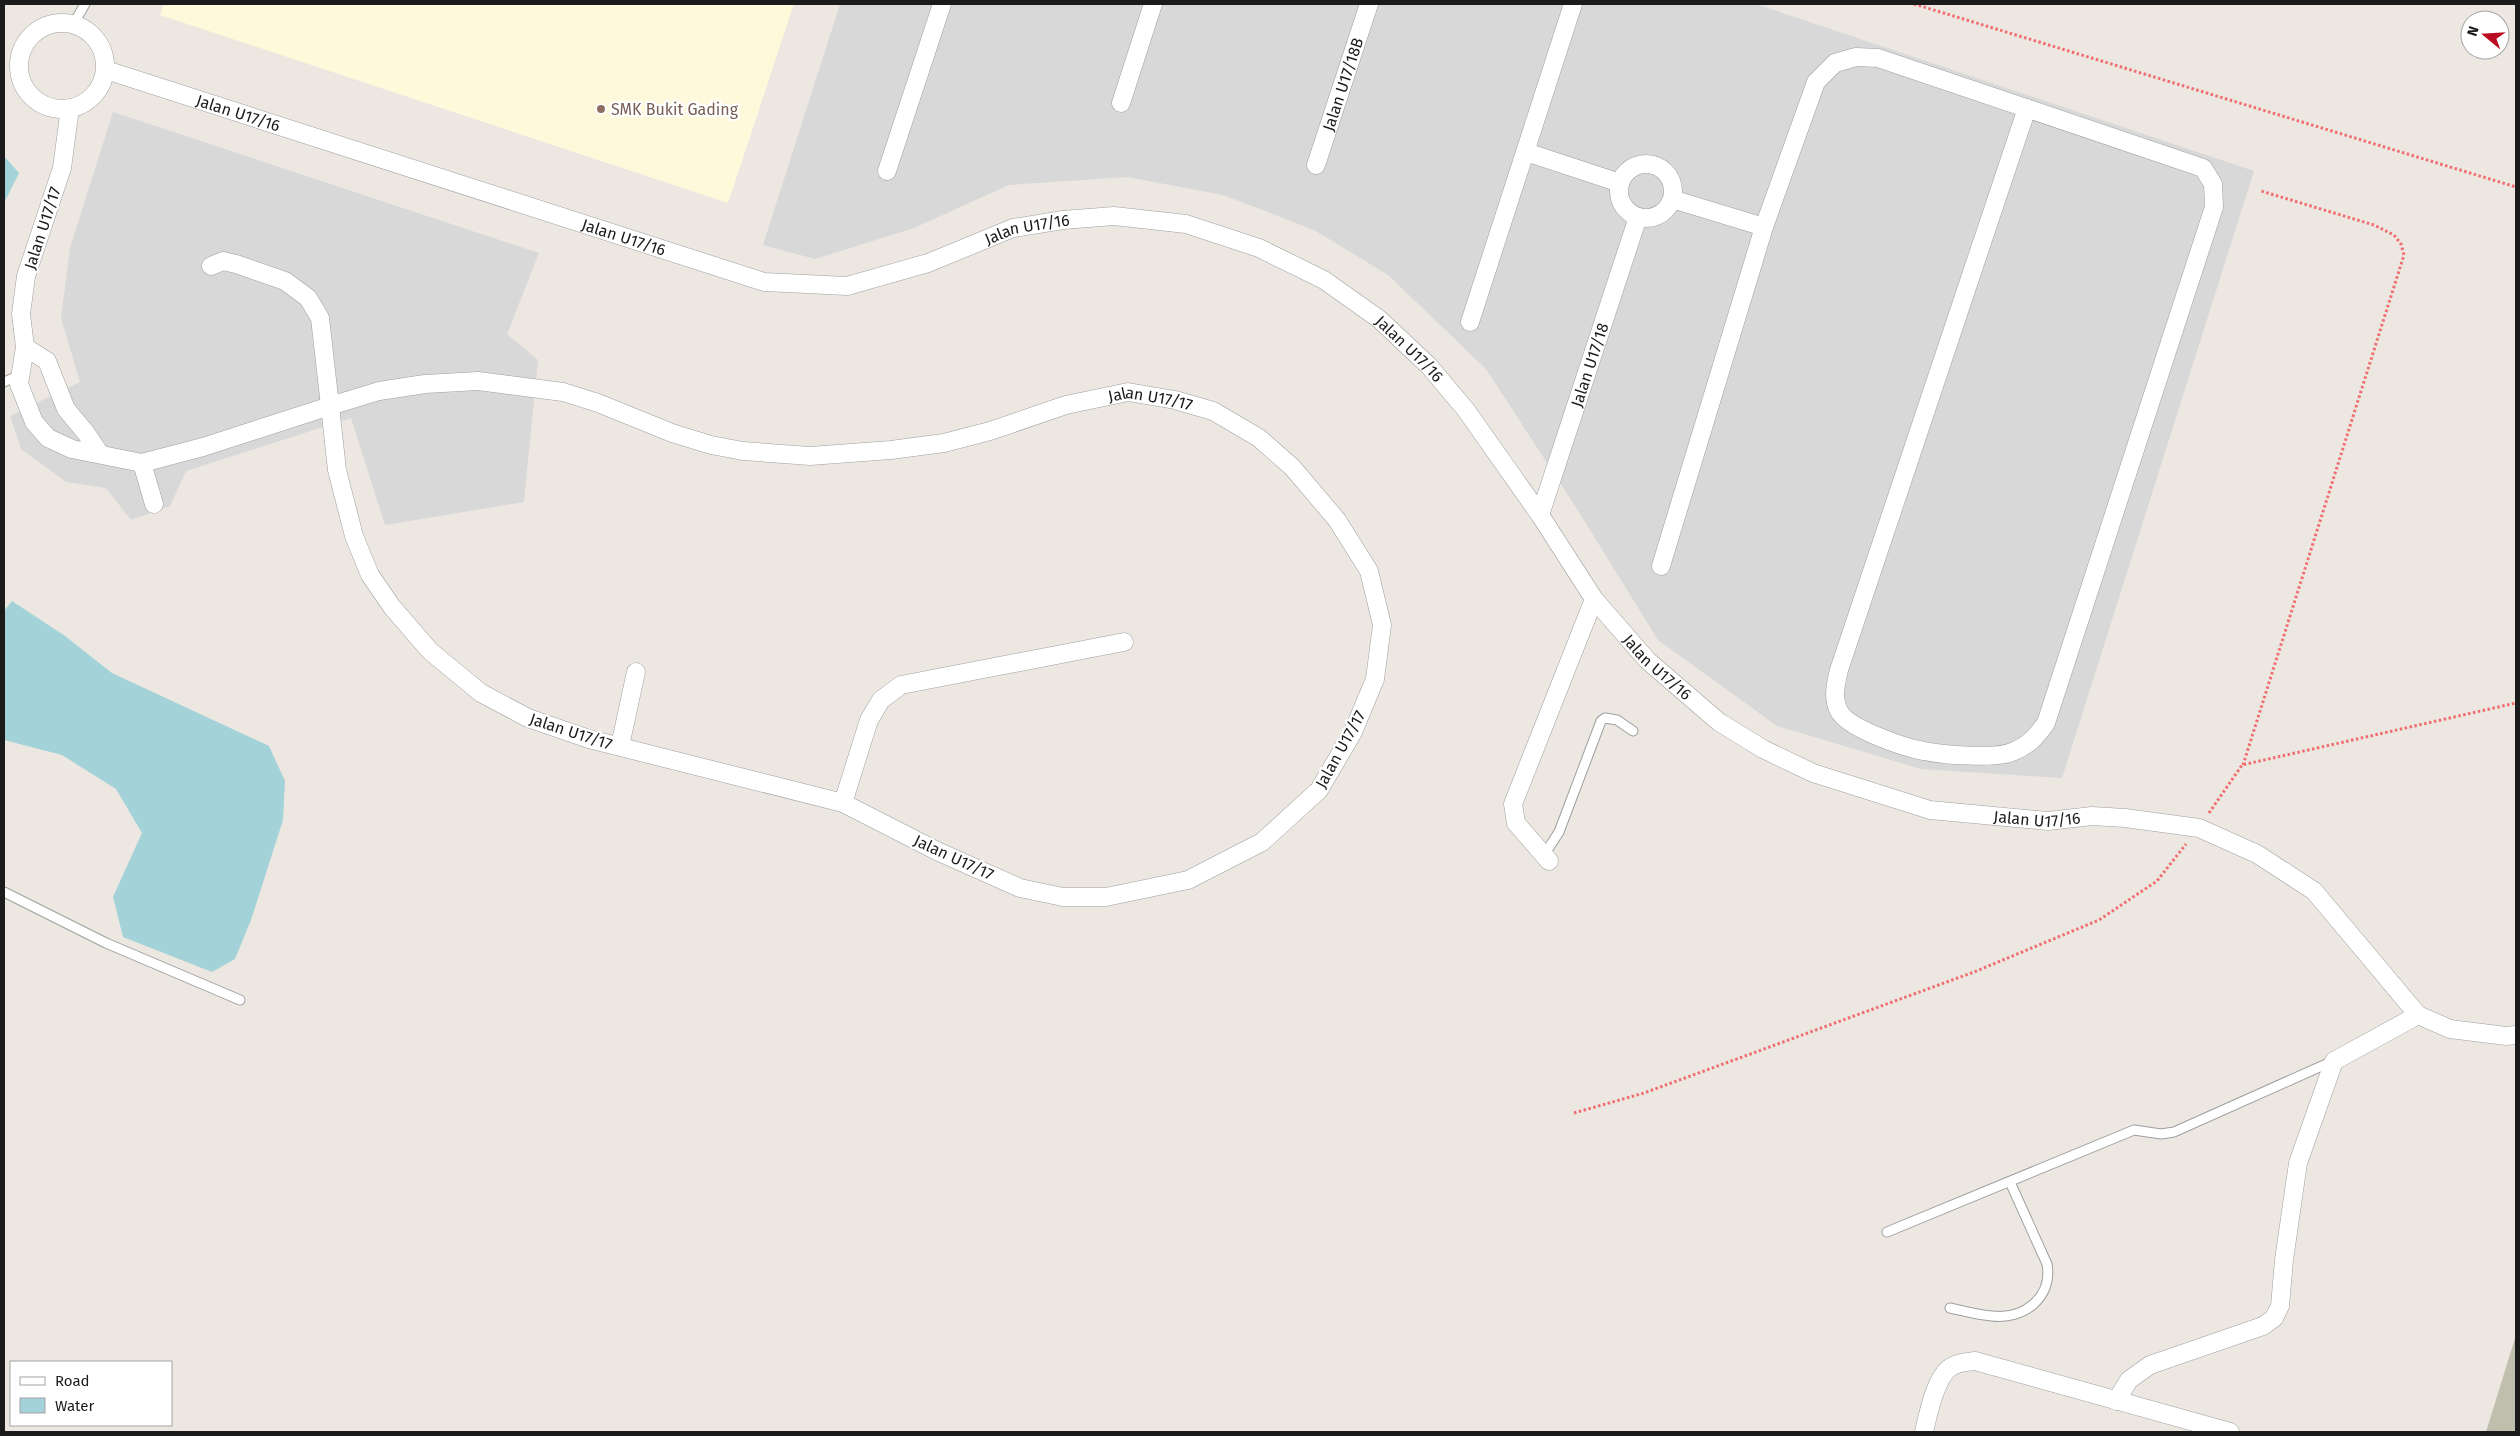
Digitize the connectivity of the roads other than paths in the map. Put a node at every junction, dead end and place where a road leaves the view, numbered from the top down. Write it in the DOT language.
graph roads {
  1 [pos="85,4"];
  2 [pos="942,4"];
  3 [pos="1153,4"];
  4 [pos="1369,4"];
  5 [pos="1573,4"];
  6 [pos="74,23"];
  7 [pos="12,61"];
  8 [pos="106,70"];
  9 [pos="1121,103"];
  10 [pos="70,108"];
  11 [pos="2027,108"];
  12 [pos="1526,152"];
  13 [pos="1316,165"];
  14 [pos="887,171"];
  15 [pos="1620,183"];
  16 [pos="1672,199"];
  17 [pos="1638,217"];
  18 [pos="1764,227"];
  19 [pos="211,266"];
  20 [pos="1470,322"];
  21 [pos="25,347"];
  22 [pos="20,375"];
  23 [pos="4,382"];
  24 [pos="330,406"];
  25 [pos="100,454"];
  26 [pos="142,463"];
  27 [pos="154,504"];
  28 [pos="1540,514"];
  29 [pos="1661,566"];
  30 [pos="1594,599"];
  31 [pos="1124,642"];
  32 [pos="636,672"];
  33 [pos="1633,731"];
  34 [pos="620,746"];
  35 [pos="843,803"];
  36 [pos="1547,858"];
  37 [pos="4,892"];
  38 [pos="240,1000"];
  39 [pos="2418,1015"];
  40 [pos="2516,1035"];
  41 [pos="2334,1061"];
  42 [pos="2010,1182"];
  43 [pos="1887,1232"];
  44 [pos="1950,1308"];
  45 [pos="2116,1401"];
  46 [pos="1924,1432"];
  47 [pos="2230,1432"];
  1 -- 6 [label="lane"];
  2 -- 14 [label="street"];
  3 -- 9 [label="street"];
  4 -- 13 [label="street, Jalan U17/18B"];
  5 -- 12 [label="street"];
  6 -- 7 [label="street"];
  6 -- 8 [label="street"];
  7 -- 10 [label="street"];
  8 -- 10 [label="street"];
  8 -- 28 [label="street, Jalan U17/16"];
  10 -- 21 [label="street, Jalan U17/17"];
  11 -- 11 [label="street"];
  11 -- 18 [label="street"];
  12 -- 15 [label="street"];
  12 -- 20 [label="street"];
  15 -- 16 [label="street"];
  15 -- 17 [label="street"];
  16 -- 17 [label="street"];
  16 -- 18 [label="street"];
  17 -- 28 [label="street, Jalan U17/18"];
  18 -- 29 [label="street"];
  19 -- 24 [label="street"];
  21 -- 22 [label="street, Jalan U17/17"];
  21 -- 25 [label="street"];
  22 -- 23 [label="lane"];
  22 -- 25 [label="street, Jalan U17/17"];
  24 -- 26 [label="street, Jalan U17/17"];
  24 -- 34 [label="street, Jalan U17/17"];
  24 -- 35 [label="street, Jalan U17/17"];
  25 -- 26 [label="street, Jalan U17/17"];
  26 -- 27 [label="street"];
  28 -- 30 [label="street, Jalan U17/16"];
  30 -- 36 [label="street"];
  30 -- 39 [label="street, Jalan U17/16"];
  31 -- 35 [label="street"];
  32 -- 34 [label="street"];
  33 -- 36 [label="lane"];
  34 -- 35 [label="street, Jalan U17/17"];
  37 -- 38 [label="lane"];
  39 -- 40 [label="street, Jalan U17/16"];
  39 -- 41 [label="street"];
  41 -- 42 [label="lane"];
  41 -- 45 [label="street"];
  42 -- 43 [label="lane"];
  42 -- 44 [label="lane"];
  45 -- 46 [label="street"];
  45 -- 47 [label="street"];
}
